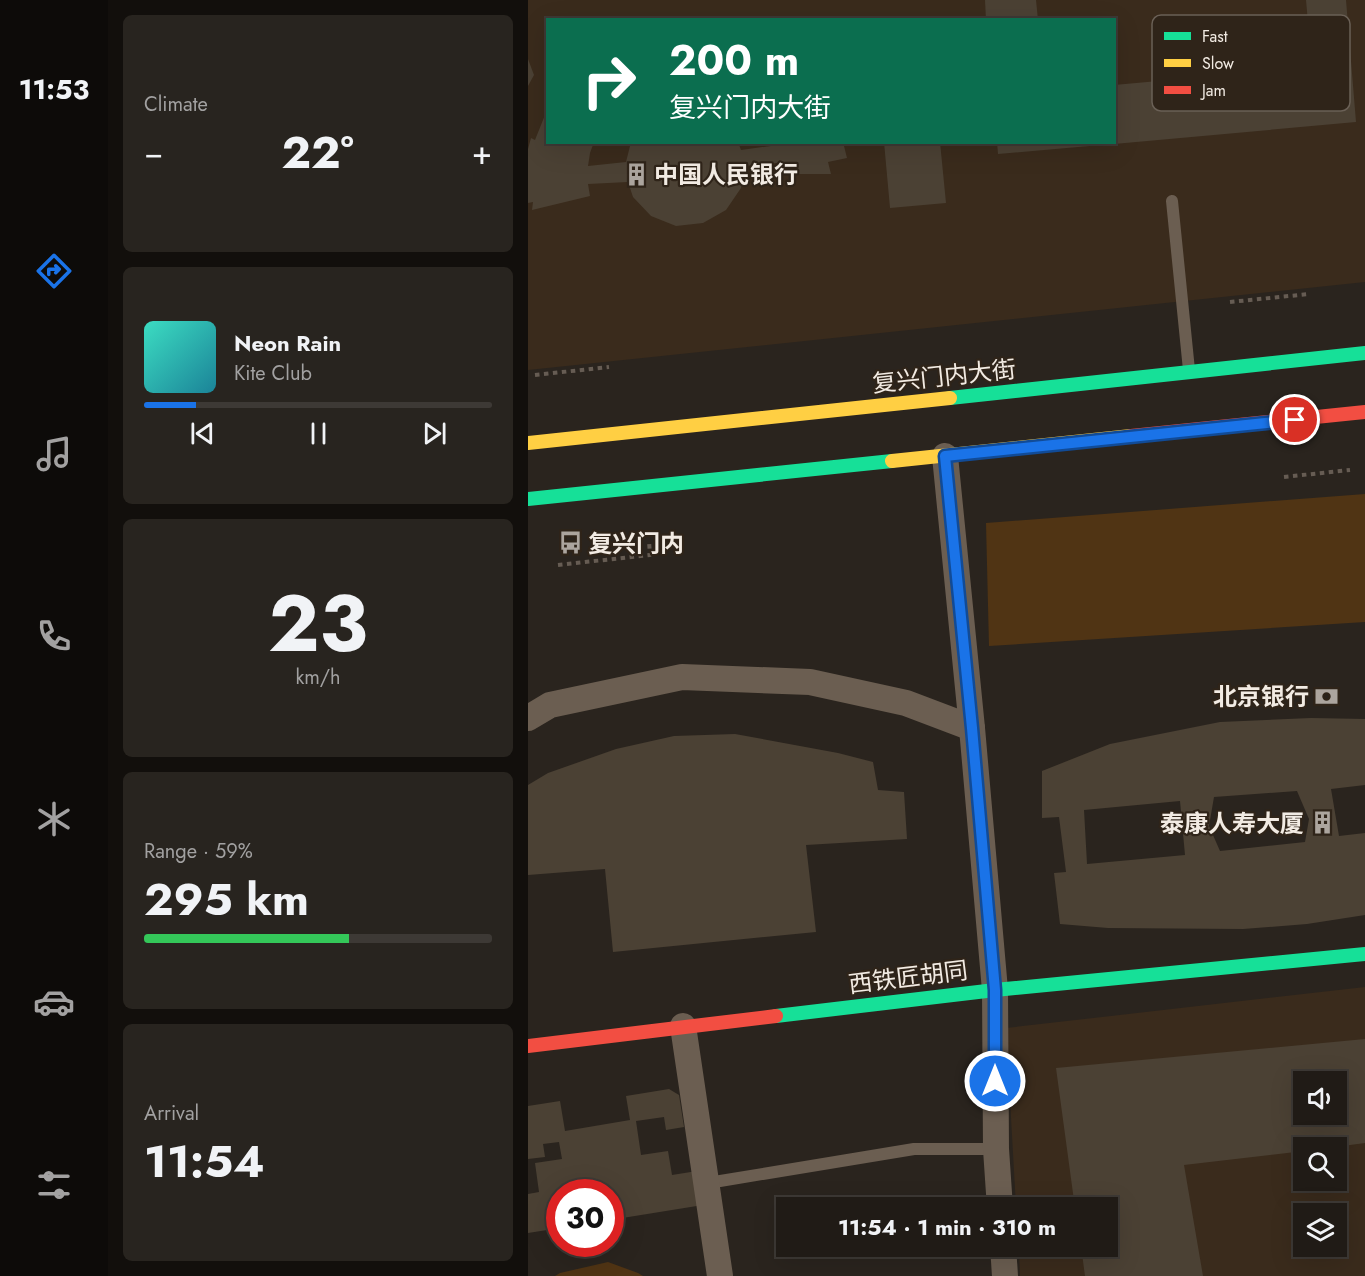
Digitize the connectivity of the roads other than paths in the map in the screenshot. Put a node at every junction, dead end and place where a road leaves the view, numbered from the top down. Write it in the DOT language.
graph roads {
  1 [pos="1172,201"];
  2 [pos="1365,353"];
  3 [pos="1190,372"];
  4 [pos="1365,412"];
  5 [pos="528,443"];
  6 [pos="945,456"];
  7 [pos="528,499"];
  8 [pos="528,718"];
  9 [pos="972,728"];
  10 [pos="1365,954"];
  11 [pos="995,990"];
  12 [pos="683,1026"];
  13 [pos="528,1046"];
  14 [pos="996,1149"];
  15 [pos="708,1183"];
  16 [pos="999,1197"];
  17 [pos="1004,1257"];
  18 [pos="720,1276"];
  19 [pos="1005,1276"];
  1 -- 3 [label="lane"];
  2 -- 3 [label="main road, 复兴门内大街"];
  3 -- 5 [label="main road, 复兴门内大街"];
  4 -- 6 [label="main road"];
  6 -- 7 [label="main road"];
  6 -- 9 [label="street"];
  8 -- 9 [label="street"];
  9 -- 11 [label="street"];
  10 -- 11 [label="main road, 西铁匠胡同"];
  11 -- 12 [label="main road, 西铁匠胡同"];
  11 -- 14 [label="street"];
  12 -- 13 [label="main road, 西铁匠胡同"];
  12 -- 15 [label="street"];
  14 -- 15 [label="lane"];
  14 -- 16 [label="street"];
  15 -- 18 [label="street"];
  17 -- 19 [label="street"];
}
